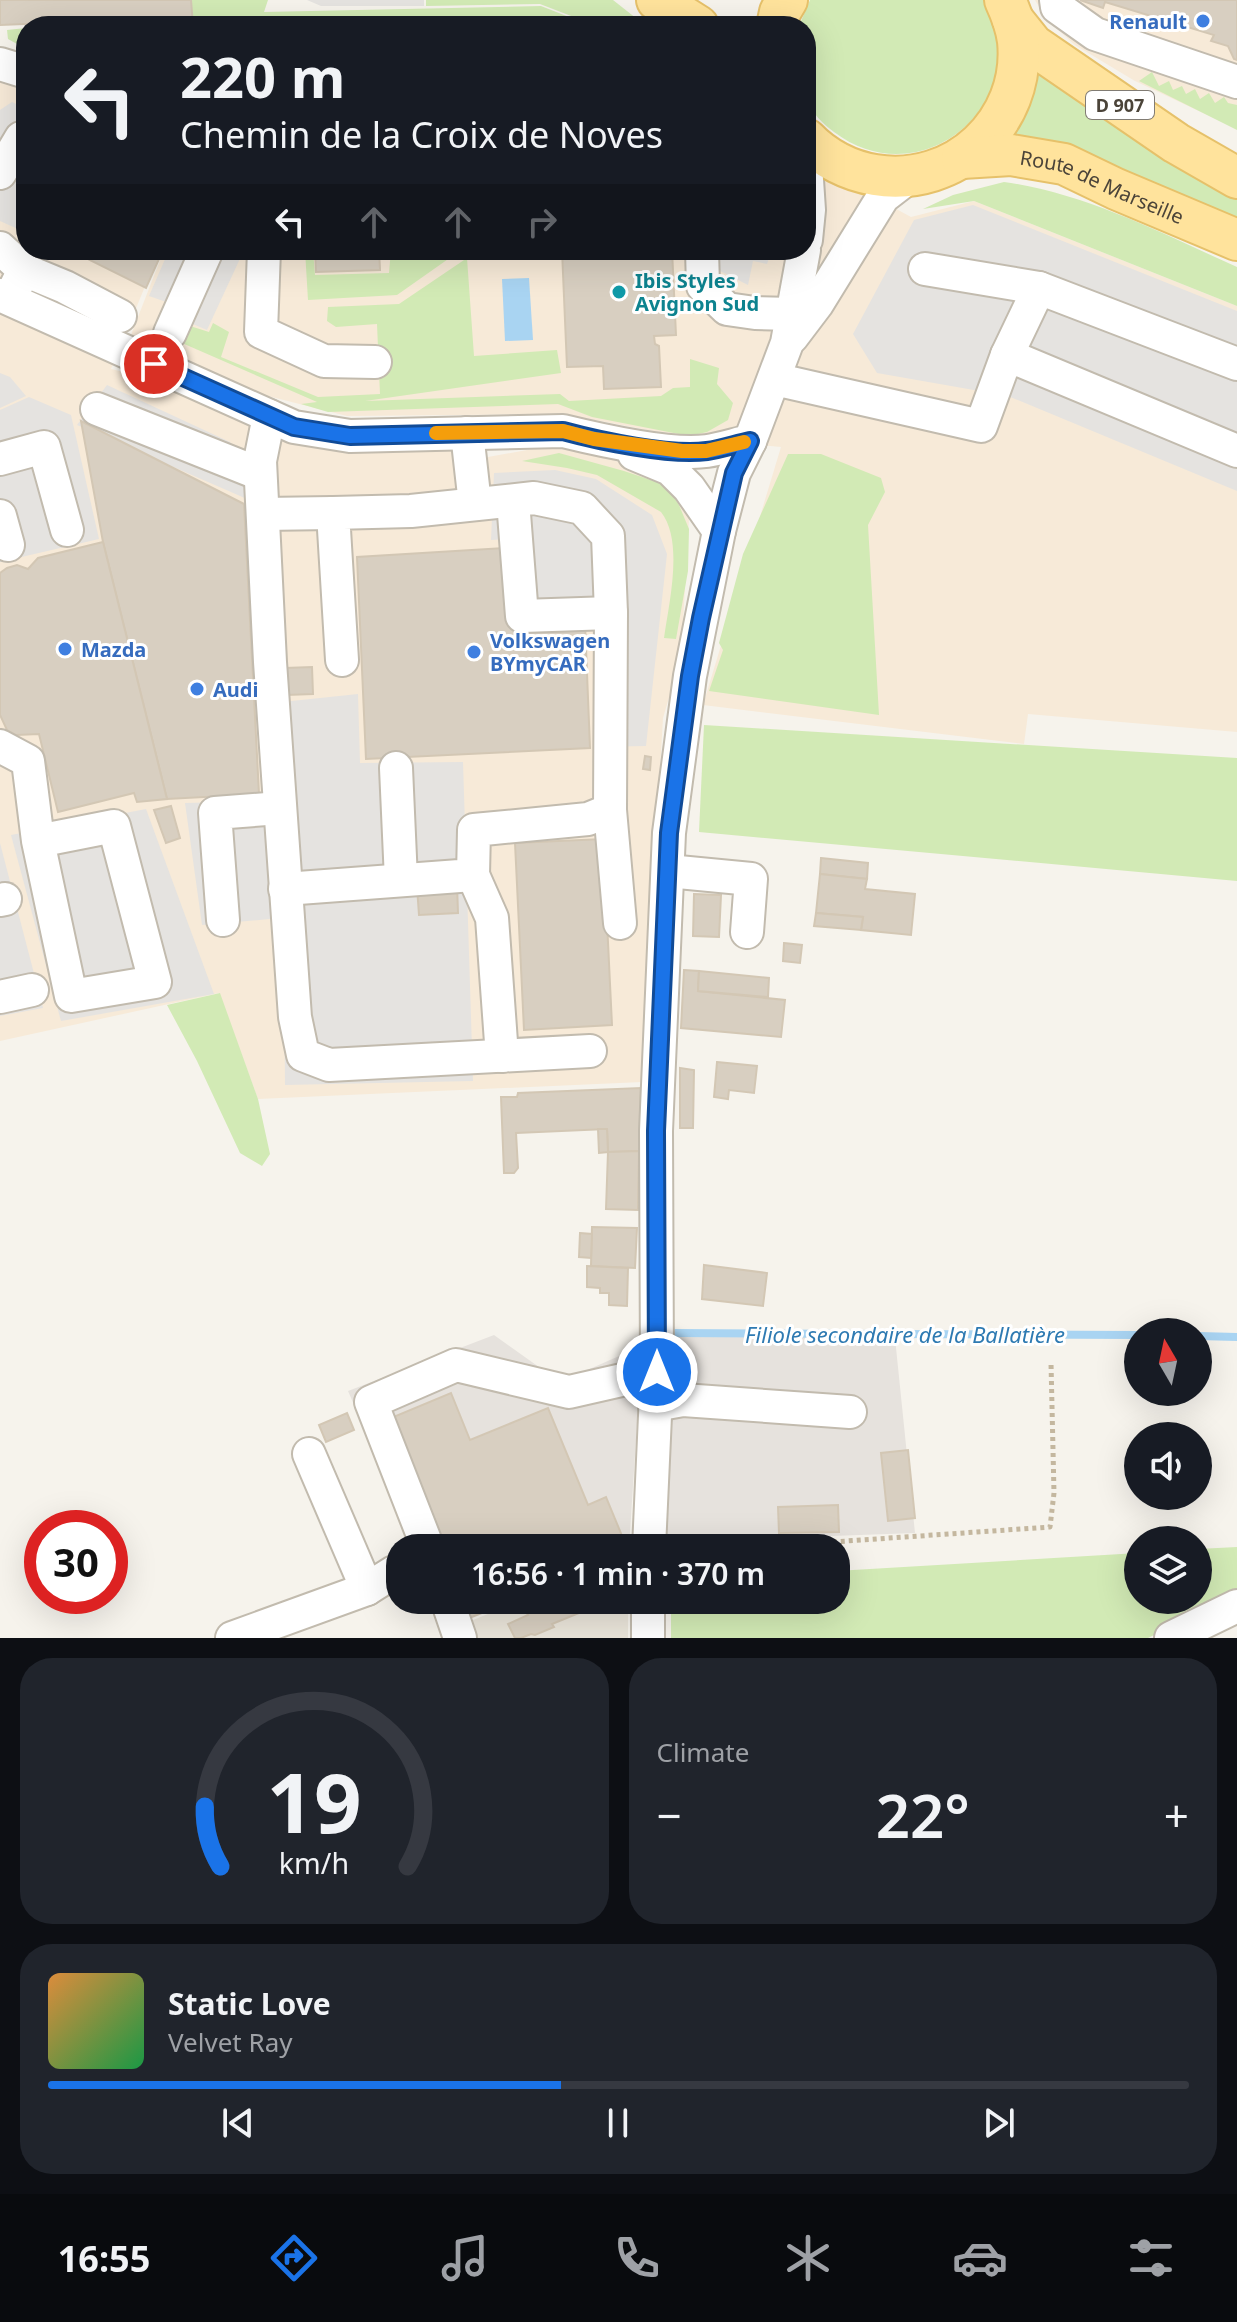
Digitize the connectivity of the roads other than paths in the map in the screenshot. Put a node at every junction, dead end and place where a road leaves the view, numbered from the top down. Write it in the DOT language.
graph roads {
  1 [pos="657,0"];
  2 [pos="1056,0"];
  3 [pos="1009,10"];
  4 [pos="682,16"];
  5 [pos="1237,82"];
  6 [pos="16,146"];
  7 [pos="816,148"];
  8 [pos="962,158"];
  9 [pos="0,173"];
  10 [pos="909,177"];
  11 [pos="1237,178"];
  12 [pos="1237,240"];
  13 [pos="0,248"];
  14 [pos="203,260"];
  15 [pos="264,260"];
  16 [pos="702,260"];
  17 [pos="802,260"];
  18 [pos="925,269"];
  19 [pos="24,270"];
  20 [pos="1039,288"];
  21 [pos="3,304"];
  22 [pos="120,316"];
  23 [pos="790,328"];
  24 [pos="170,333"];
  25 [pos="1007,355"];
  26 [pos="375,362"];
  27 [pos="1237,364"];
  28 [pos="774,379"];
  29 [pos="97,409"];
  30 [pos="269,416"];
  31 [pos="467,433"];
  32 [pos="594,439"];
  33 [pos="750,441"];
  34 [pos="1237,451"];
  35 [pos="0,459"];
  36 [pos="670,469"];
  37 [pos="734,473"];
  38 [pos="260,474"];
  39 [pos="513,501"];
  40 [pos="475,504"];
  41 [pos="333,513"];
  42 [pos="263,514"];
  43 [pos="67,530"];
  44 [pos="719,531"];
  45 [pos="611,613"];
  46 [pos="342,660"];
  47 [pos="0,746"];
  48 [pos="396,768"];
  49 [pos="280,808"];
  50 [pos="610,810"];
  51 [pos="38,841"];
  52 [pos="668,871"];
  53 [pos="473,875"];
  54 [pos="401,880"];
  55 [pos="285,889"];
  56 [pos="223,920"];
  57 [pos="620,923"];
  58 [pos="747,932"];
  59 [pos="32,990"];
  60 [pos="0,997"];
  61 [pos="590,1051"];
  62 [pos="502,1056"];
  63 [pos="657,1372"];
  64 [pos="655,1405"];
  65 [pos="850,1412"];
  66 [pos="309,1454"];
  67 [pos="423,1534"];
  68 [pos="650,1534"];
  69 [pos="386,1577"];
  70 [pos="367,1589"];
  71 [pos="1237,1606"];
  72 [pos="450,1614"];
  73 [pos="648,1614"];
  74 [pos="456,1637"];
  75 [pos="232,1638"];
  76 [pos="648,1638"];
  77 [pos="1171,1638"];
  1 -- 4 [label="main road"];
  2 -- 5 [label="street"];
  3 -- 8 [label="main road"];
  3 -- 11 [label="main road, D 907"];
  6 -- 9 [label="street"];
  7 -- 10 [label="main road"];
  8 -- 10 [label="main road"];
  8 -- 12 [label="main road, Route de Marseille"];
  10 -- 23 [label="street"];
  13 -- 19 [label="street"];
  14 -- 24 [label="street"];
  15 -- 26 [label="street"];
  16 -- 23 [label="street"];
  17 -- 23 [label="street"];
  18 -- 20 [label="street"];
  19 -- 21 [label="street"];
  19 -- 22 [label="street"];
  20 -- 25 [label="street"];
  20 -- 27 [label="street"];
  21 -- 30 [label="street"];
  23 -- 28 [label="street"];
  25 -- 28 [label="street"];
  25 -- 34 [label="street"];
  28 -- 33 [label="street"];
  29 -- 38 [label="street"];
  30 -- 31 [label="street"];
  30 -- 38 [label="street"];
  31 -- 32 [label="street"];
  31 -- 40 [label="street"];
  32 -- 33 [label="street"];
  32 -- 36 [label="street"];
  33 -- 37 [label="street"];
  35 -- 43 [label="street"];
  36 -- 37 [label="street"];
  36 -- 44 [label="street"];
  37 -- 44 [label="street"];
  38 -- 42 [label="street"];
  39 -- 40 [label="street"];
  39 -- 45 [label="street"];
  39 -- 45 [label="street"];
  40 -- 41 [label="street"];
  41 -- 42 [label="street"];
  41 -- 46 [label="street"];
  42 -- 49 [label="street"];
  44 -- 52 [label="street"];
  45 -- 50 [label="street"];
  47 -- 51 [label="street"];
  48 -- 54 [label="street"];
  49 -- 55 [label="street"];
  49 -- 56 [label="street"];
  50 -- 53 [label="street"];
  50 -- 57 [label="street"];
  51 -- 51 [label="street"];
  52 -- 58 [label="street"];
  52 -- 63 [label="street"];
  53 -- 54 [label="street"];
  53 -- 62 [label="street"];
  54 -- 55 [label="street"];
  55 -- 62 [label="street"];
  59 -- 60 [label="street"];
  61 -- 62 [label="street"];
  63 -- 64 [label="street"];
  63 -- 67 [label="street"];
  64 -- 65 [label="street"];
  64 -- 68 [label="street"];
  66 -- 70 [label="street"];
  69 -- 70 [label="street"];
  70 -- 75 [label="street"];
  71 -- 77 [label="street"];
  72 -- 74 [label="street"];
  73 -- 76 [label="street"];
}
